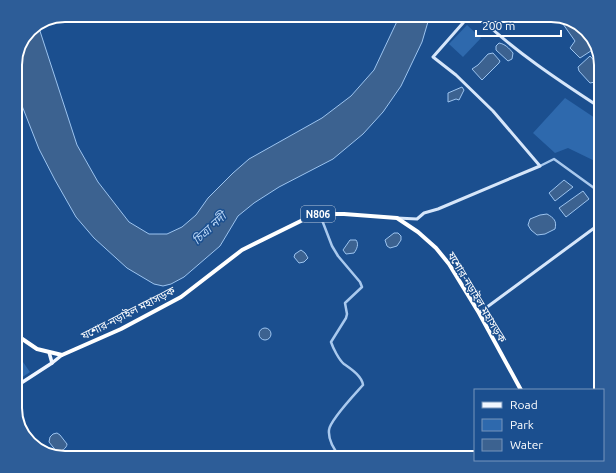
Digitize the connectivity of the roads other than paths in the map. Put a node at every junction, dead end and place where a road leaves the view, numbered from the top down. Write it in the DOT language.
graph roads {
  1 [pos="464,22"];
  2 [pos="484,22"];
  3 [pos="594,103"];
  4 [pos="540,166"];
  5 [pos="594,188"];
  6 [pos="322,213"];
  7 [pos="396,218"];
  8 [pos="594,228"];
  9 [pos="479,313"];
  10 [pos="22,339"];
  11 [pos="49,352"];
  12 [pos="62,355"];
  13 [pos="52,363"];
  14 [pos="22,382"];
  15 [pos="520,389"];
  16 [pos="335,451"];
  1 -- 4 [label="street"];
  2 -- 3 [label="street"];
  4 -- 5 [label="street"];
  4 -- 7 [label="street"];
  6 -- 7 [label="highway, যশোর-নড়াইল মহাসড়ক / N806"];
  6 -- 12 [label="highway, যশোর-নড়াইল মহাসড়ক / N806"];
  6 -- 16 [label="street"];
  7 -- 9 [label="highway, যশোর-নড়াইল মহাসড়ক / N806"];
  8 -- 9 [label="street"];
  9 -- 15 [label="highway, যশোর-নড়াইল মহাসড়ক / N806"];
  10 -- 11 [label="highway"];
  11 -- 12 [label="highway"];
  11 -- 13 [label="main road"];
  12 -- 13 [label="main road"];
  13 -- 14 [label="main road"];
}
